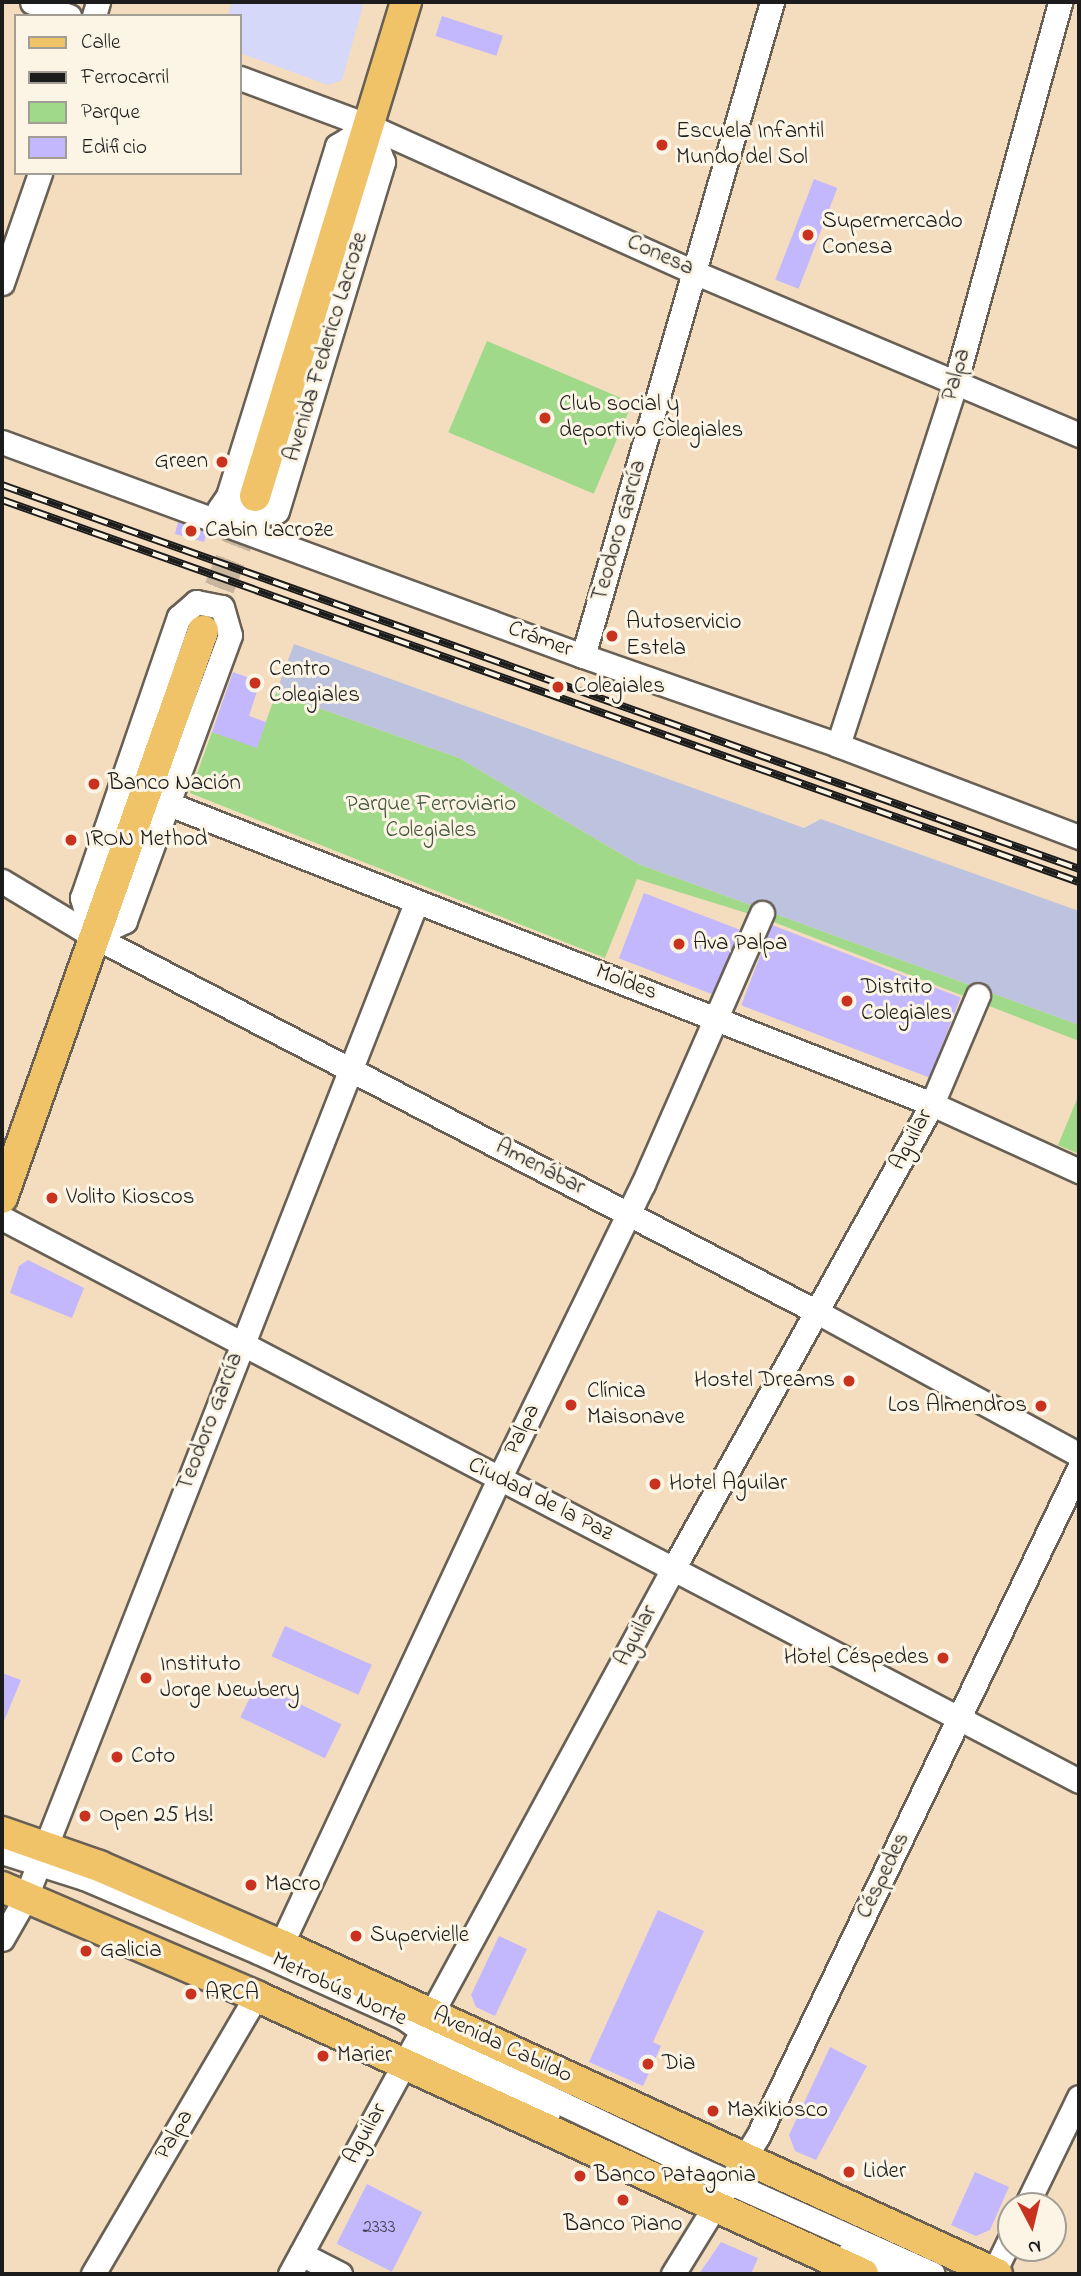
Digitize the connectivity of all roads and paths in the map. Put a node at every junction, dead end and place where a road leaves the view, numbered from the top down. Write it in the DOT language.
graph roads {
  1 [pos="32,2"];
  2 [pos="406,2"];
  3 [pos="772,2"];
  4 [pos="1060,2"];
  5 [pos="64,14"];
  6 [pos="242,79"];
  7 [pos="369,126"];
  8 [pos="39,175"];
  9 [pos="696,273"];
  10 [pos="2,283"];
  11 [pos="956,384"];
  12 [pos="1079,435"];
  13 [pos="2,442"];
  14 [pos="241,496"];
  15 [pos="211,517"];
  16 [pos="203,631"];
  17 [pos="583,656"];
  18 [pos="838,745"];
  19 [pos="169,804"];
  20 [pos="1079,837"];
  21 [pos="2,881"];
  22 [pos="416,902"];
  23 [pos="762,913"];
  24 [pos="93,936"];
  25 [pos="978,996"];
  26 [pos="719,1019"];
  27 [pos="351,1070"];
  28 [pos="932,1104"];
  29 [pos="1079,1171"];
  30 [pos="2,1198"];
  31 [pos="628,1214"];
  32 [pos="2,1218"];
  33 [pos="819,1313"];
  34 [pos="242,1344"];
  35 [pos="1079,1455"];
  36 [pos="1079,1468"];
  37 [pos="499,1479"];
  38 [pos="673,1569"];
  39 [pos="960,1719"];
  40 [pos="1079,1781"];
  41 [pos="6,1840"];
  42 [pos="2,1870"];
  43 [pos="28,1875"];
  44 [pos="2,1939"];
  45 [pos="281,1945"];
  46 [pos="256,1997"];
  47 [pos="419,2039"];
  48 [pos="1079,2097"];
  49 [pos="729,2185"];
  50 [pos="1033,2192"];
  51 [pos="296,2264"];
  52 [pos="93,2274"];
  53 [pos="340,2274"];
  54 [pos="673,2274"];
  55 [pos="863,2274"];
  56 [pos="894,2274"];
  57 [pos="933,2274"];
  58 [pos="995,2274"];
  1 -- 5 [label="street"];
  2 -- 7 [label="main road, Avenida Federico Lacroze"];
  3 -- 9 [label="street, Teodoro García"];
  4 -- 11 [label="street, Palpa"];
  6 -- 7 [label="street, Conesa"];
  7 -- 9 [label="street, Conesa"];
  7 -- 14 [label="main road, Avenida Federico Lacroze"];
  8 -- 10 [label="street"];
  9 -- 11 [label="street, Conesa"];
  9 -- 17 [label="street, Teodoro García"];
  11 -- 12 [label="street, Conesa"];
  11 -- 18 [label="street, Palpa"];
  13 -- 15 [label="street, Crámer"];
  14 -- 15 [label="street, Avenida Federico Lacroze"];
  15 -- 17 [label="street, Crámer"];
  16 -- 24 [label="main road"];
  17 -- 18 [label="street, Crámer"];
  18 -- 20 [label="street, Crámer"];
  19 -- 22 [label="street, Moldes"];
  19 -- 24 [label="street"];
  19 -- 24 [label="street"];
  21 -- 24 [label="street, Amenábar"];
  22 -- 26 [label="street, Moldes"];
  22 -- 27 [label="street, Teodoro García"];
  23 -- 26 [label="street, Palpa"];
  24 -- 27 [label="street, Amenábar"];
  24 -- 30 [label="main road"];
  25 -- 28 [label="street, Aguilar"];
  26 -- 28 [label="street, Moldes"];
  26 -- 31 [label="street, Palpa"];
  27 -- 31 [label="street, Amenábar"];
  27 -- 34 [label="street, Teodoro García"];
  28 -- 29 [label="street, Moldes"];
  28 -- 33 [label="street, Aguilar"];
  31 -- 33 [label="street, Amenábar"];
  31 -- 37 [label="street, Palpa"];
  32 -- 34 [label="street, Ciudad de la Paz"];
  33 -- 35 [label="street, Amenábar"];
  33 -- 38 [label="street, Aguilar"];
  34 -- 37 [label="street, Ciudad de la Paz"];
  34 -- 43 [label="street, Teodoro García"];
  36 -- 39 [label="street, Céspedes"];
  37 -- 38 [label="street, Ciudad de la Paz"];
  37 -- 45 [label="street, Palpa"];
  38 -- 39 [label="street, Ciudad de la Paz"];
  38 -- 47 [label="street, Aguilar"];
  39 -- 40 [label="street, Ciudad de la Paz"];
  39 -- 49 [label="street, Céspedes"];
  41 -- 43 [label="main road, Avenida Cabildo"];
  42 -- 43 [label="street, Metrobús Norte"];
  43 -- 44 [label="street, Teodoro García"];
  43 -- 45 [label="main road, Avenida Cabildo"];
  43 -- 46 [label="main road, Avenida Cabildo"];
  43 -- 47 [label="street, Metrobús Norte"];
  45 -- 47 [label="main road, Avenida Cabildo"];
  46 -- 47 [label="main road, Avenida Cabildo"];
  46 -- 52 [label="street, Palpa"];
  47 -- 49 [label="main road, Avenida Cabildo"];
  47 -- 49 [label="main road, Avenida Cabildo"];
  47 -- 51 [label="street, Aguilar"];
  48 -- 50 [label="street"];
  49 -- 54 [label="street, Céspedes"];
  49 -- 55 [label="main road, Avenida Cabildo"];
  49 -- 56 [label="street"];
  49 -- 57 [label="street"];
  49 -- 58 [label="main road, Avenida Cabildo"];
  51 -- 53 [label="street"];
}
